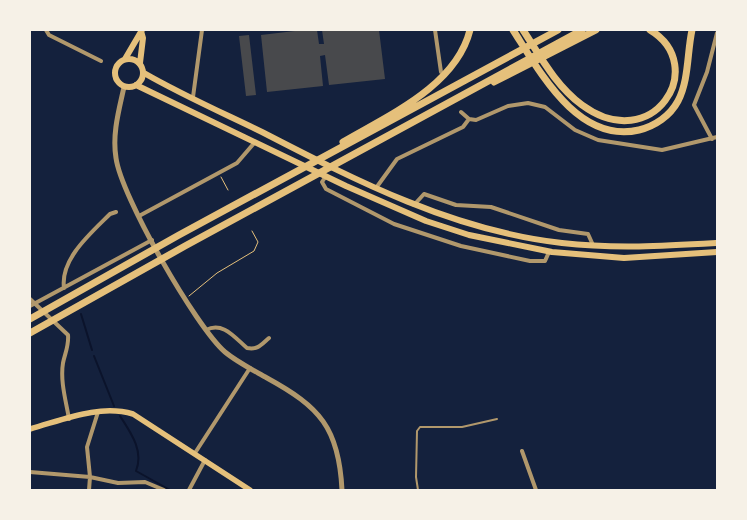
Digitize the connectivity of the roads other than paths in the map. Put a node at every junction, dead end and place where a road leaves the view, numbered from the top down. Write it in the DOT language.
graph roads {
  1 [pos="46,30"];
  2 [pos="142,30"];
  3 [pos="202,30"];
  4 [pos="435,30"];
  5 [pos="470,30"];
  6 [pos="513,30"];
  7 [pos="523,30"];
  8 [pos="558,30"];
  9 [pos="582,30"];
  10 [pos="596,30"];
  11 [pos="650,30"];
  12 [pos="692,30"];
  13 [pos="717,33"];
  14 [pos="547,52"];
  15 [pos="126,58"];
  16 [pos="101,61"];
  17 [pos="140,63"];
  18 [pos="440,72"];
  19 [pos="144,73"];
  20 [pos="136,85"];
  21 [pos="124,87"];
  22 [pos="193,98"];
  23 [pos="461,112"];
  24 [pos="469,119"];
  25 [pos="717,137"];
  26 [pos="712,139"];
  27 [pos="255,142"];
  28 [pos="327,153"];
  29 [pos="326,176"];
  30 [pos="376,188"];
  31 [pos="414,205"];
  32 [pos="116,212"];
  33 [pos="139,216"];
  34 [pos="152,240"];
  35 [pos="717,243"];
  36 [pos="593,246"];
  37 [pos="549,252"];
  38 [pos="717,252"];
  39 [pos="64,288"];
  40 [pos="30,299"];
  41 [pos="36,303"];
  42 [pos="30,306"];
  43 [pos="30,319"];
  44 [pos="205,331"];
  45 [pos="30,333"];
  46 [pos="268,338"];
  47 [pos="250,368"];
  48 [pos="99,411"];
  49 [pos="69,419"];
  50 [pos="497,419"];
  51 [pos="30,429"];
  52 [pos="522,451"];
  53 [pos="195,452"];
  54 [pos="205,460"];
  55 [pos="30,472"];
  56 [pos="90,477"];
  57 [pos="89,490"];
  58 [pos="164,490"];
  59 [pos="189,490"];
  60 [pos="250,490"];
  61 [pos="342,490"];
  62 [pos="418,490"];
  63 [pos="536,490"];
  1 -- 16 [label="street"];
  2 -- 15 [label="main road"];
  2 -- 17 [label="main road"];
  3 -- 22 [label="street"];
  4 -- 18 [label="street"];
  5 -- 28 [label="highway"];
  6 -- 12 [label="highway"];
  7 -- 11 [label="highway"];
  8 -- 28 [label="highway"];
  9 -- 14 [label="highway"];
  10 -- 14 [label="highway"];
  13 -- 26 [label="street"];
  14 -- 45 [label="highway"];
  15 -- 17 [label="main road"];
  15 -- 21 [label="main road"];
  17 -- 19 [label="main road"];
  19 -- 20 [label="main road"];
  19 -- 22 [label="main road"];
  20 -- 21 [label="main road"];
  20 -- 27 [label="main road"];
  21 -- 33 [label="street"];
  22 -- 30 [label="main road"];
  23 -- 24 [label="street"];
  24 -- 26 [label="street"];
  24 -- 30 [label="street"];
  25 -- 26 [label="street"];
  27 -- 29 [label="main road"];
  27 -- 33 [label="street"];
  28 -- 43 [label="highway"];
  29 -- 37 [label="main road"];
  29 -- 37 [label="street"];
  30 -- 31 [label="main road"];
  31 -- 36 [label="main road"];
  31 -- 36 [label="street"];
  32 -- 39 [label="street"];
  33 -- 34 [label="street"];
  34 -- 39 [label="street"];
  34 -- 44 [label="street"];
  35 -- 36 [label="main road"];
  37 -- 38 [label="main road"];
  39 -- 41 [label="street"];
  40 -- 41 [label="street"];
  41 -- 42 [label="street"];
  41 -- 49 [label="street"];
  44 -- 46 [label="street"];
  44 -- 47 [label="street"];
  47 -- 53 [label="street"];
  47 -- 61 [label="street"];
  48 -- 49 [label="main road"];
  48 -- 53 [label="main road"];
  48 -- 56 [label="street"];
  49 -- 51 [label="main road"];
  50 -- 62 [label="lane"];
  52 -- 63 [label="street"];
  53 -- 54 [label="main road"];
  54 -- 59 [label="street"];
  54 -- 60 [label="main road"];
  55 -- 56 [label="street"];
  56 -- 57 [label="street"];
  56 -- 58 [label="street"];
}
